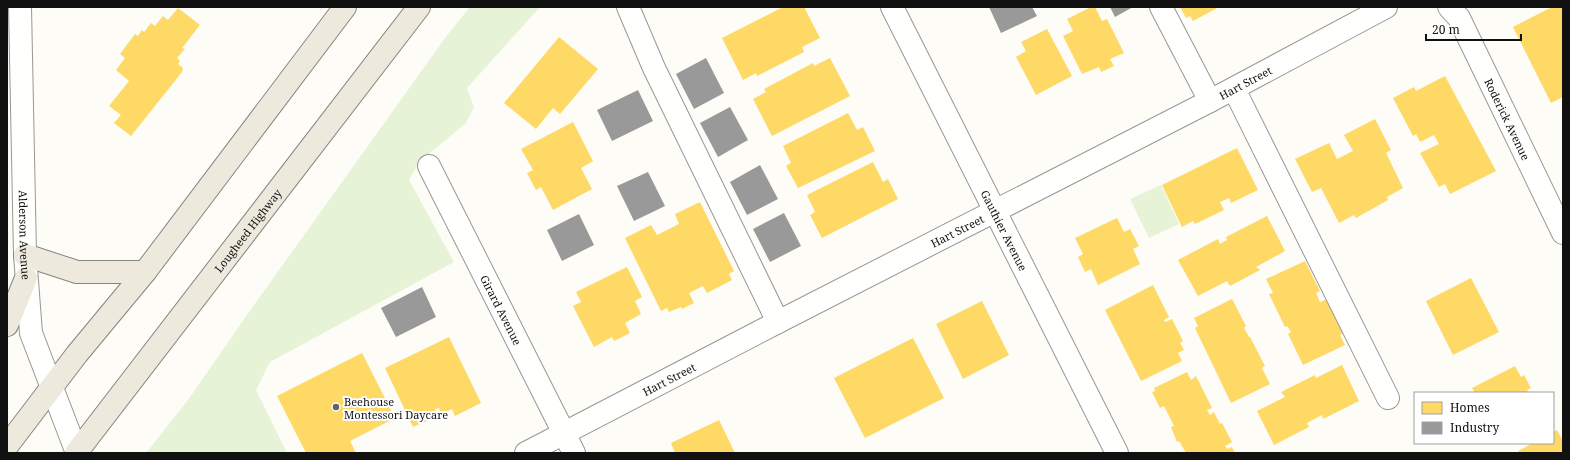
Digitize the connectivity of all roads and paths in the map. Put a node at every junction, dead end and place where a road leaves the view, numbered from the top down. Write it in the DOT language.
graph roads {
  1 [pos="20,7"];
  2 [pos="345,7"];
  3 [pos="419,7"];
  4 [pos="628,7"];
  5 [pos="892,7"];
  6 [pos="1161,7"];
  7 [pos="1386,7"];
  8 [pos="1449,7"];
  9 [pos="1234,88"];
  10 [pos="1210,101"];
  11 [pos="429,166"];
  12 [pos="996,212"];
  13 [pos="1563,233"];
  14 [pos="25,255"];
  15 [pos="145,272"];
  16 [pos="26,278"];
  17 [pos="778,322"];
  18 [pos="7,325"];
  19 [pos="52,386"];
  20 [pos="1388,398"];
  21 [pos="564,433"];
  22 [pos="7,446"];
  23 [pos="77,452"];
  24 [pos="526,453"];
  25 [pos="574,453"];
  26 [pos="1117,453"];
  1 -- 14 [label="street, Alderson Avenue"];
  2 -- 15 [label="main road"];
  3 -- 23 [label="main road, Lougheed Highway"];
  4 -- 17 [label="street"];
  5 -- 12 [label="street, Gauthier Avenue"];
  6 -- 10 [label="street"];
  7 -- 9 [label="street, Hart Street"];
  8 -- 13 [label="street, Roderick Avenue"];
  9 -- 10 [label="street, Hart Street"];
  9 -- 20 [label="street"];
  10 -- 12 [label="street, Hart Street"];
  11 -- 21 [label="street, Girard Avenue"];
  12 -- 17 [label="street, Hart Street"];
  12 -- 26 [label="street, Gauthier Avenue"];
  14 -- 15 [label="main road"];
  14 -- 16 [label="street, Alderson Avenue"];
  15 -- 19 [label="main road"];
  16 -- 18 [label="main road"];
  16 -- 19 [label="street, Alderson Avenue"];
  17 -- 21 [label="street, Hart Street"];
  19 -- 22 [label="main road"];
  19 -- 23 [label="street, Alderson Avenue"];
  21 -- 24 [label="street, Hart Street"];
  21 -- 25 [label="street, Girard Avenue"];
}
